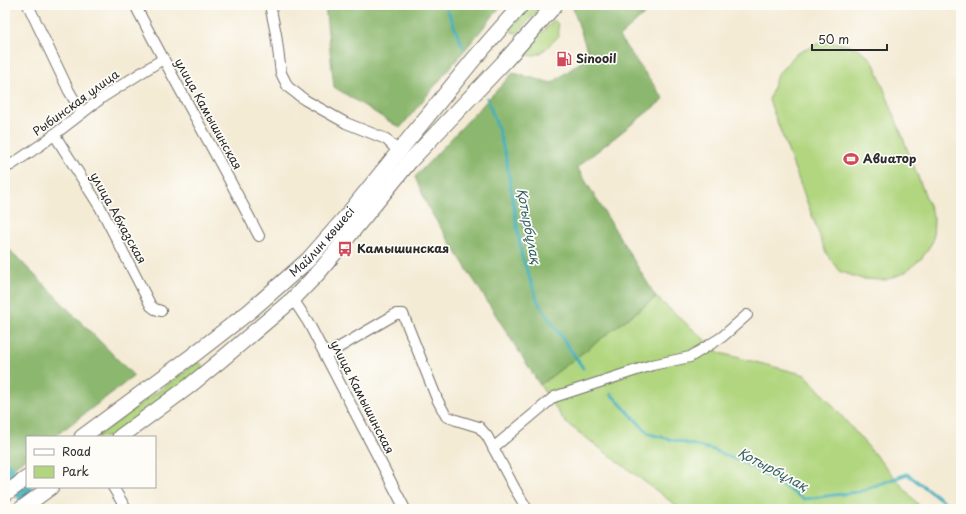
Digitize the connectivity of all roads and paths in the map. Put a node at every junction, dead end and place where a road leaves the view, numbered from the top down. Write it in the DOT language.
graph roads {
  1 [pos="28,5"];
  2 [pos="135,5"];
  3 [pos="270,5"];
  4 [pos="521,5"];
  5 [pos="555,5"];
  6 [pos="502,27"];
  7 [pos="524,40"];
  8 [pos="163,59"];
  9 [pos="82,113"];
  10 [pos="54,134"];
  11 [pos="398,151"];
  12 [pos="5,166"];
  13 [pos="259,236"];
  14 [pos="293,298"];
  15 [pos="161,311"];
  16 [pos="747,315"];
  17 [pos="326,355"];
  18 [pos="83,436"];
  19 [pos="121,436"];
  20 [pos="493,448"];
  21 [pos="26,479"];
  22 [pos="50,488"];
  23 [pos="115,488"];
  24 [pos="5,494"];
  25 [pos="21,509"];
  26 [pos="126,509"];
  27 [pos="405,509"];
  28 [pos="527,509"];
  1 -- 9 [label="street"];
  2 -- 8 [label="street, улица Камышинская"];
  3 -- 11 [label="street"];
  4 -- 6 [label="main road, Майлин көшесі"];
  5 -- 7 [label="main road, Майлин көшесі"];
  6 -- 7 [label="main road"];
  6 -- 11 [label="main road, Майлин көшесі"];
  7 -- 14 [label="main road, Майлин көшесі"];
  8 -- 9 [label="street, Рыбинская улица"];
  8 -- 13 [label="street, улица Камышинская"];
  9 -- 10 [label="street, Рыбинская улица"];
  10 -- 12 [label="street, Рыбинская улица"];
  10 -- 15 [label="street, улица Абхазская"];
  11 -- 18 [label="main road, Майлин көшесі"];
  14 -- 17 [label="street, улица Камышинская"];
  14 -- 19 [label="main road, Майлин көшесі"];
  16 -- 20 [label="street"];
  17 -- 20 [label="street"];
  17 -- 27 [label="street, улица Камышинская"];
  20 -- 28 [label="street"];
  21 -- 24 [label="main road"];
  22 -- 25 [label="main road"];
  23 -- 26 [label="street"];
}
